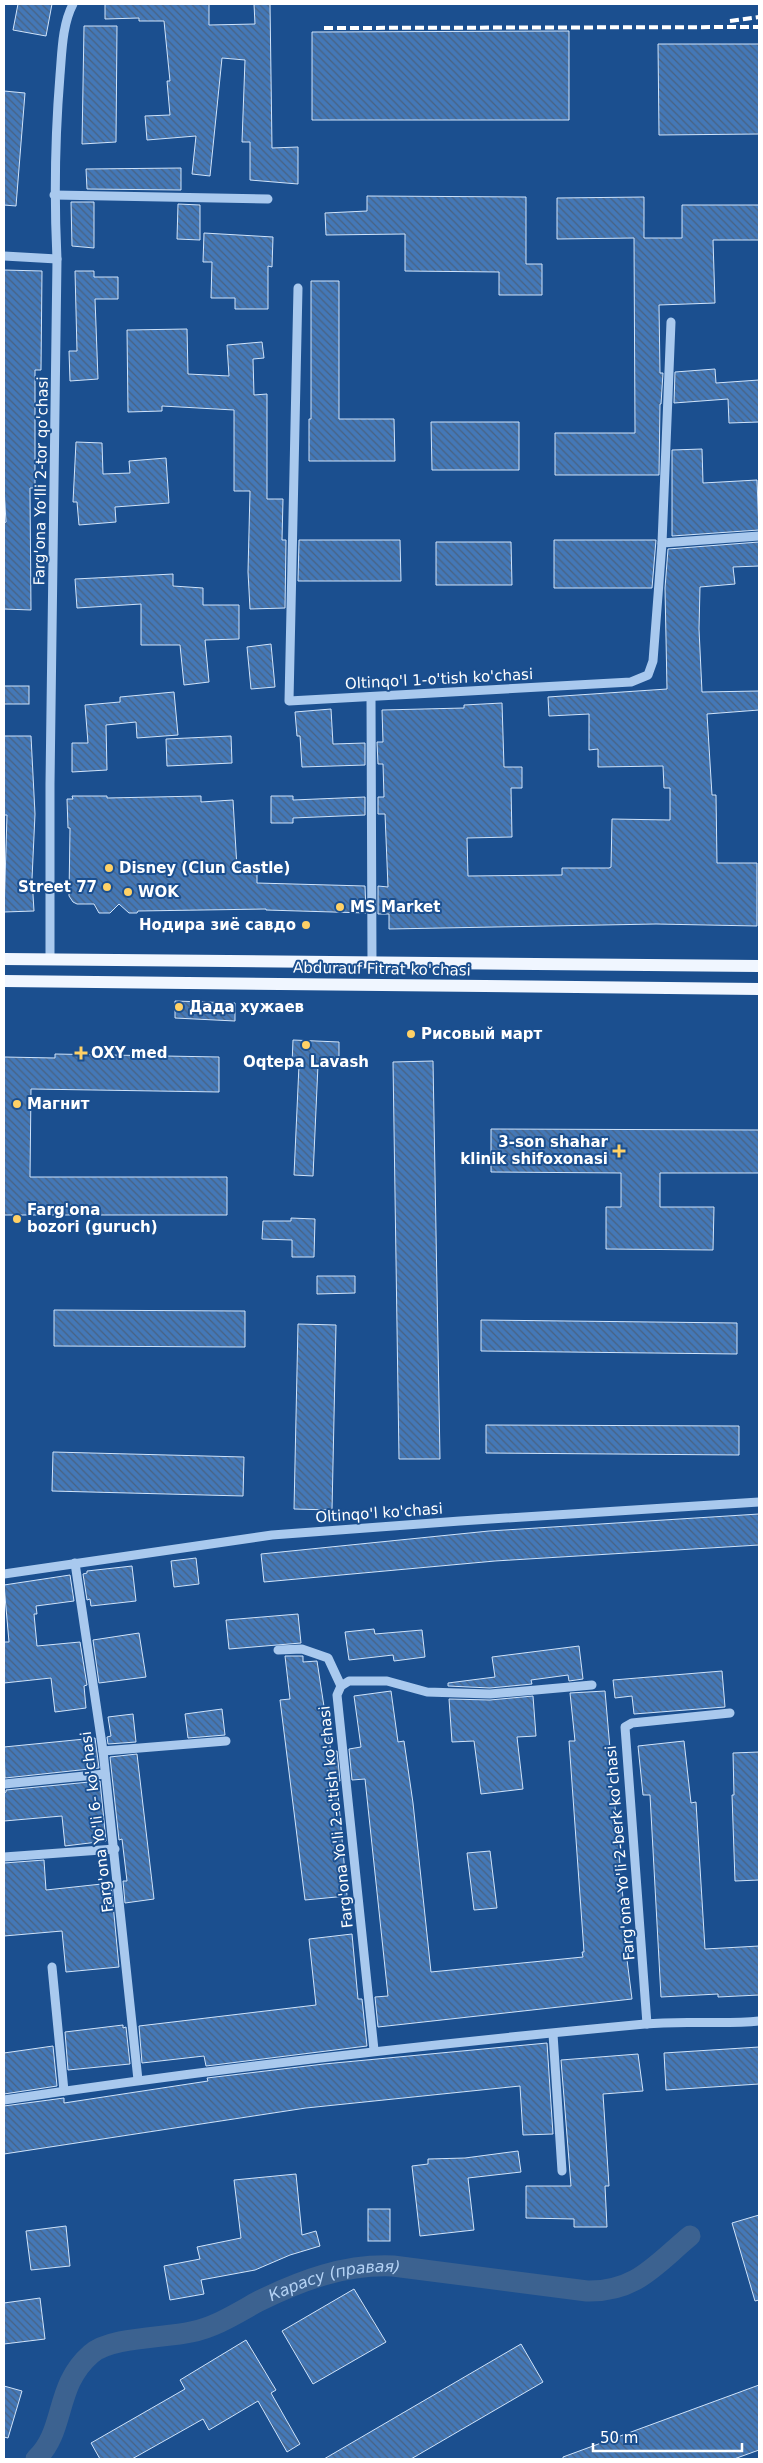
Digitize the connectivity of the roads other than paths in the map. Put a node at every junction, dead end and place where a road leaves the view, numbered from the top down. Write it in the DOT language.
graph roads {
  1 [pos="73,4"];
  2 [pos="54,195"];
  3 [pos="268,199"];
  4 [pos="4,256"];
  5 [pos="57,259"];
  6 [pos="298,288"];
  7 [pos="671,322"];
  8 [pos="759,536"];
  9 [pos="662,543"];
  10 [pos="372,697"];
  11 [pos="4,959"];
  12 [pos="50,959"];
  13 [pos="372,962"];
  14 [pos="759,966"];
  15 [pos="4,981"];
  16 [pos="51,982"];
  17 [pos="373,985"];
  18 [pos="759,989"];
  19 [pos="759,1502"];
  20 [pos="75,1562"];
  21 [pos="4,1574"];
  22 [pos="278,1650"];
  23 [pos="592,1685"];
  24 [pos="341,1686"];
  25 [pos="730,1713"];
  26 [pos="226,1741"];
  27 [pos="103,1751"];
  28 [pos="105,1774"];
  29 [pos="4,1784"];
  30 [pos="115,1848"];
  31 [pos="4,1857"];
  32 [pos="52,1968"];
  33 [pos="759,2020"];
  34 [pos="647,2024"];
  35 [pos="553,2034"];
  36 [pos="374,2050"];
  37 [pos="138,2080"];
  38 [pos="64,2091"];
  39 [pos="4,2100"];
  40 [pos="562,2170"];
  1 -- 2 [label="street, Farg'ona Yo'lli 2-tor qo'chasi"];
  2 -- 3 [label="street"];
  2 -- 5 [label="street, Farg'ona Yo'lli 2-tor qo'chasi"];
  4 -- 5 [label="street"];
  5 -- 12 [label="street, Farg'ona Yo'lli 2-tor qo'chasi"];
  6 -- 10 [label="street, Oltinqo'l 1-o'tish ko'chasi"];
  7 -- 9 [label="street, Oltinqo'l 1-o'tish ko'chasi"];
  8 -- 9 [label="street"];
  9 -- 10 [label="street, Oltinqo'l 1-o'tish ko'chasi"];
  10 -- 13 [label="street"];
  11 -- 12 [label="main road, Abdurauf Fitrat ko'chasi"];
  12 -- 13 [label="main road, Abdurauf Fitrat ko'chasi"];
  12 -- 16 [label="main road"];
  13 -- 14 [label="main road, Abdurauf Fitrat ko'chasi"];
  13 -- 17 [label="main road"];
  15 -- 16 [label="main road, Abdurauf Fitrat ko'chasi"];
  16 -- 17 [label="main road, Abdurauf Fitrat ko'chasi"];
  17 -- 18 [label="main road, Abdurauf Fitrat ko'chasi"];
  19 -- 20 [label="street, Oltinqo'l ko'chasi"];
  20 -- 21 [label="street, Oltinqo'l ko'chasi"];
  20 -- 27 [label="street, Farg'ona Yo'li 6- ko'chasi"];
  22 -- 24 [label="street"];
  23 -- 24 [label="street, Farg'ona Yo'li 2-o'tish ko'chasi"];
  24 -- 36 [label="street, Farg'ona Yo'li 2-o'tish ko'chasi"];
  25 -- 34 [label="street, Farg'ona Yo'li 2-berk ko'chasi"];
  26 -- 27 [label="street"];
  27 -- 28 [label="street, Farg'ona Yo'li 6- ko'chasi"];
  28 -- 29 [label="street"];
  28 -- 30 [label="street, Farg'ona Yo'li 6- ko'chasi"];
  30 -- 31 [label="street"];
  30 -- 37 [label="street, Farg'ona Yo'li 6- ko'chasi"];
  32 -- 38 [label="street"];
  33 -- 34 [label="street"];
  34 -- 35 [label="street"];
  35 -- 36 [label="street"];
  35 -- 40 [label="street"];
  36 -- 37 [label="street"];
  37 -- 38 [label="street"];
  38 -- 39 [label="street"];
}
